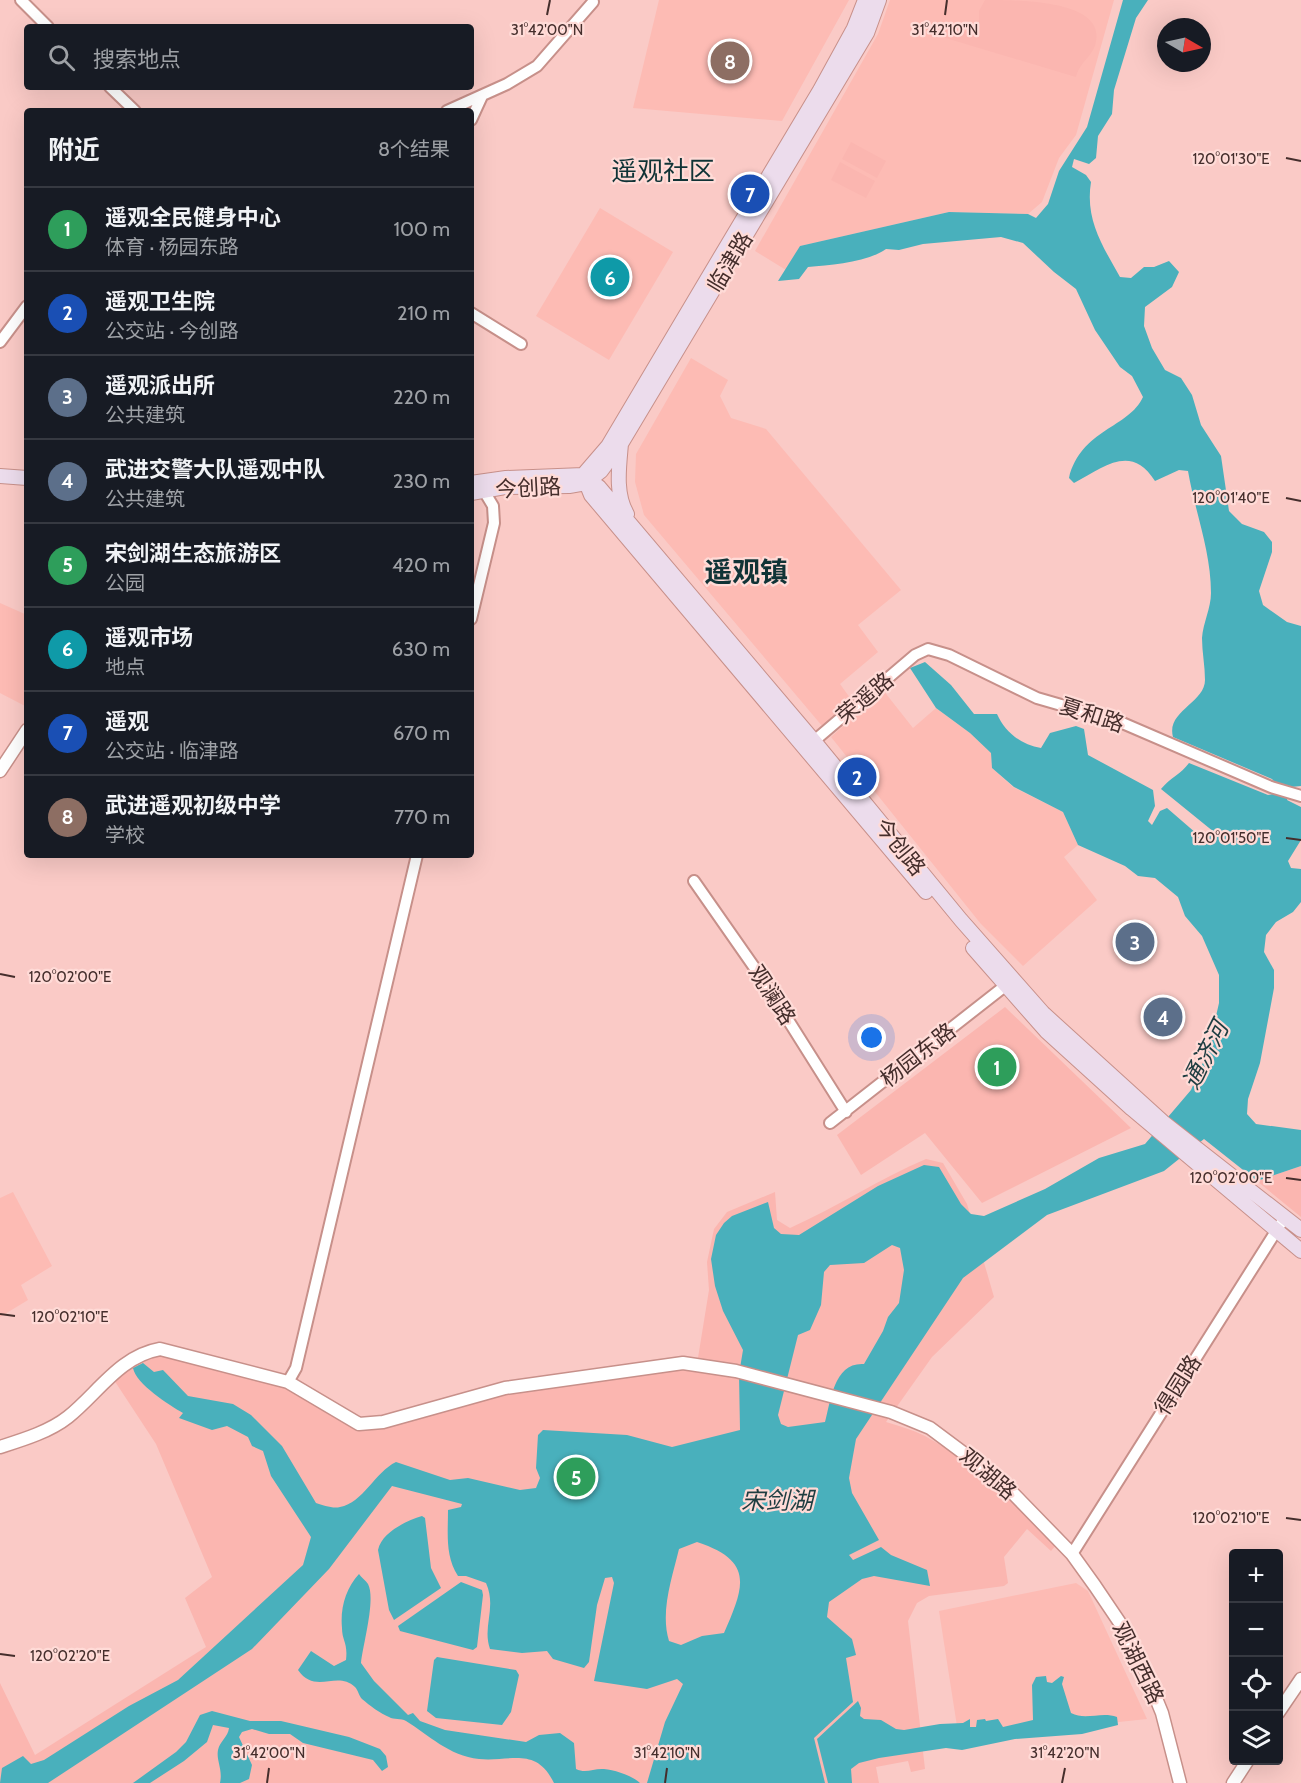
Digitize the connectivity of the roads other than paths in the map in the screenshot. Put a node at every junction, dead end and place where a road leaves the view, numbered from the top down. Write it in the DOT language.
graph roads {
  1 [pos="21,0"];
  2 [pos="865,0"];
  3 [pos="879,0"];
  4 [pos="593,2"];
  5 [pos="45,24"];
  6 [pos="113,90"];
  7 [pos="482,96"];
  8 [pos="132,108"];
  9 [pos="454,108"];
  10 [pos="474,113"];
  11 [pos="24,310"];
  12 [pos="474,315"];
  13 [pos="0,342"];
  14 [pos="521,344"];
  15 [pos="622,443"];
  16 [pos="0,467"];
  17 [pos="24,469"];
  18 [pos="0,476"];
  19 [pos="24,478"];
  20 [pos="586,479"];
  21 [pos="474,483"];
  22 [pos="477,492"];
  23 [pos="636,528"];
  24 [pos="474,606"];
  25 [pos="915,655"];
  26 [pos="24,735"];
  27 [pos="814,741"];
  28 [pos="0,771"];
  29 [pos="1301,796"];
  30 [pos="416,858"];
  31 [pos="694,881"];
  32 [pos="1005,986"];
  33 [pos="846,1112"];
  34 [pos="830,1123"];
  35 [pos="1159,1126"];
  36 [pos="1193,1152"];
  37 [pos="1285,1217"];
  38 [pos="1276,1230"];
  39 [pos="1301,1230"];
  40 [pos="1301,1251"];
  41 [pos="288,1382"];
  42 [pos="0,1447"];
  43 [pos="1072,1554"];
  44 [pos="1301,1679"];
  45 [pos="1279,1711"];
  46 [pos="1245,1765"];
  47 [pos="1180,1783"];
  48 [pos="1233,1783"];
  1 -- 5 [label="street"];
  2 -- 20 [label="main road, 临津路"];
  3 -- 15 [label="main road, 临津路"];
  4 -- 7 [label="street"];
  6 -- 8 [label="street"];
  7 -- 9 [label="street"];
  7 -- 10 [label="street"];
  11 -- 13 [label="street"];
  12 -- 14 [label="street"];
  15 -- 20 [label="main road, 临津路"];
  15 -- 23 [label="main road"];
  16 -- 17 [label="main road"];
  18 -- 19 [label="main road"];
  20 -- 21 [label="main road, 今创路"];
  20 -- 22 [label="main road, 今创路"];
  20 -- 23 [label="main road, 今创路"];
  20 -- 32 [label="main road, 今创路"];
  22 -- 24 [label="street"];
  23 -- 27 [label="main road, 今创路"];
  25 -- 27 [label="street, 荣遥路"];
  25 -- 29 [label="street, 夏和路"];
  26 -- 28 [label="street"];
  27 -- 35 [label="main road, 今创路"];
  30 -- 41 [label="street"];
  31 -- 33 [label="street, 观澜路"];
  32 -- 33 [label="street, 杨园东路"];
  32 -- 35 [label="main road, 今创路"];
  33 -- 34 [label="street, 杨园东路"];
  35 -- 36 [label="main road"];
  36 -- 37 [label="main road"];
  36 -- 38 [label="main road"];
  37 -- 38 [label="street, 得园路"];
  37 -- 39 [label="main road"];
  38 -- 40 [label="main road"];
  38 -- 43 [label="street, 得园路"];
  41 -- 42 [label="street, 观湖路"];
  41 -- 43 [label="street, 观湖路"];
  43 -- 47 [label="street, 观湖西路"];
  44 -- 45 [label="street"];
  46 -- 48 [label="street"];
}
